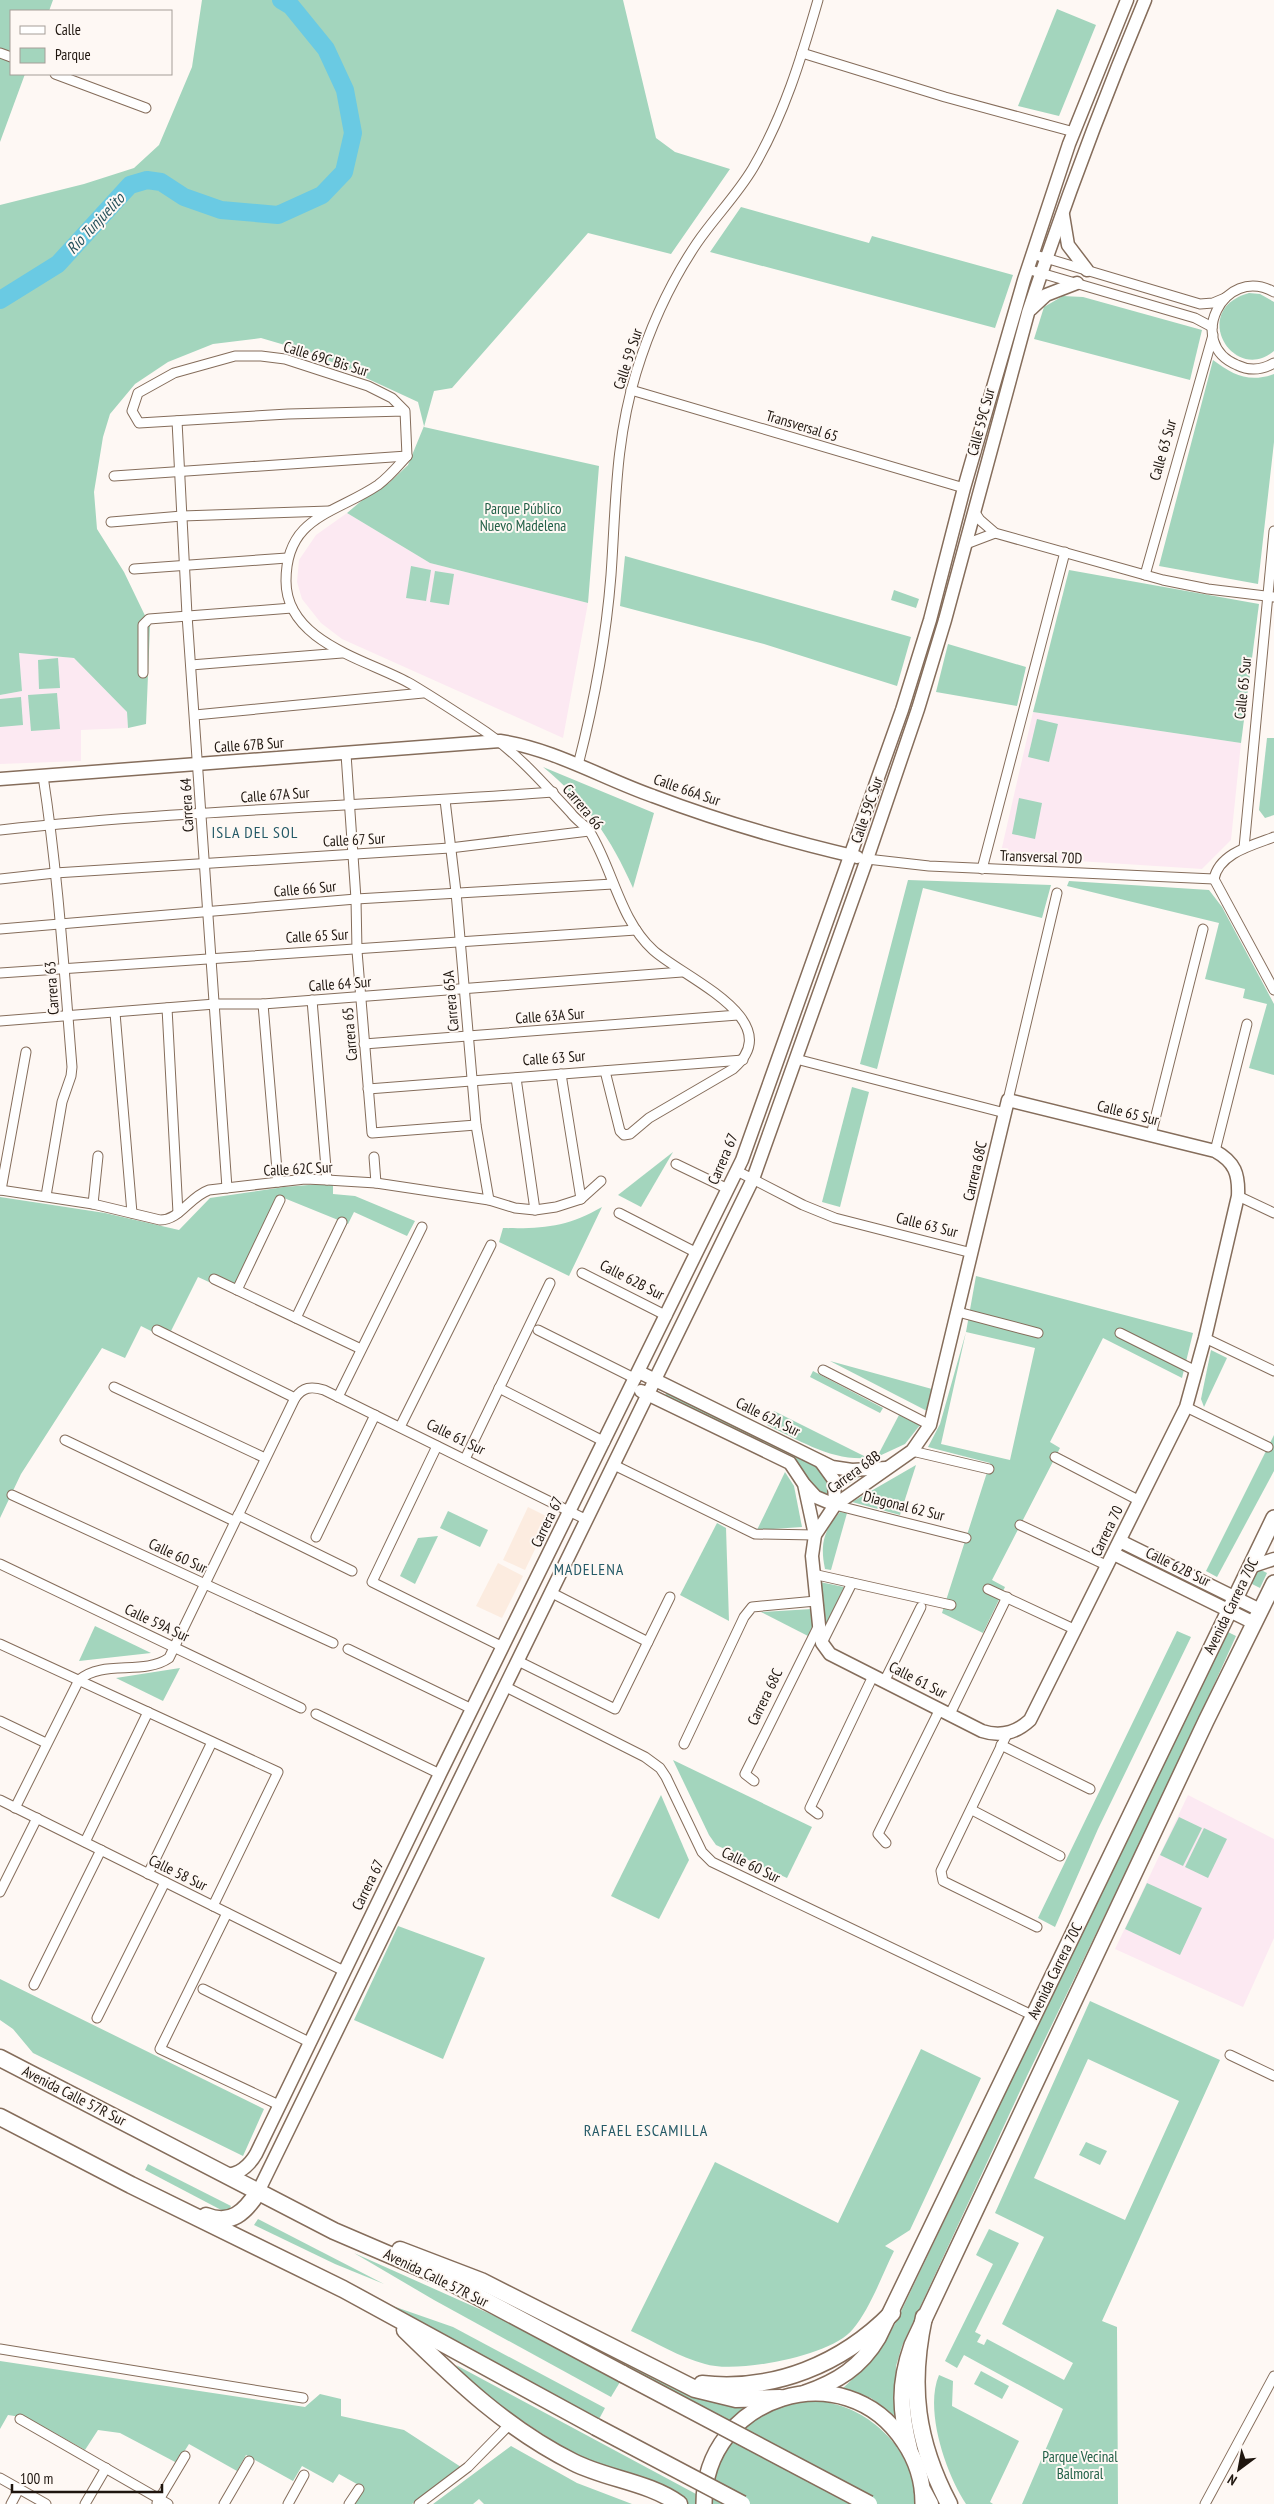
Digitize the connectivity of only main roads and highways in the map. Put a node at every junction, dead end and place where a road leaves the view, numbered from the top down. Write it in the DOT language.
graph roads {
  1 [pos="1274,1519"];
  2 [pos="1274,1583"];
  3 [pos="0,2058"];
  4 [pos="0,2117"];
  5 [pos="22,2129"];
  6 [pos="258,2192"];
  7 [pos="334,2231"];
  8 [pos="892,2313"];
  9 [pos="391,2316"];
  10 [pos="924,2317"];
  11 [pos="675,2379"];
  12 [pos="805,2394"];
  13 [pos="780,2398"];
  14 [pos="910,2451"];
  15 [pos="925,2500"];
  16 [pos="679,2504"];
  17 [pos="704,2504"];
  18 [pos="742,2504"];
  19 [pos="870,2504"];
  20 [pos="949,2504"];
  1 -- 8 [label="main road, Avenida Carrera 70C"];
  2 -- 10 [label="main road, Avenida Carrera 70C"];
  3 -- 6 [label="highway, Avenida Calle 57R Sur"];
  4 -- 5 [label="highway"];
  5 -- 6 [label="highway"];
  5 -- 9 [label="highway"];
  6 -- 7 [label="highway, Avenida Calle 57R Sur"];
  7 -- 11 [label="highway"];
  7 -- 19 [label="highway, Avenida Calle 57R Sur, bridge"];
  8 -- 11 [label="highway"];
  8 -- 12 [label="main road, Avenida Carrera 70C"];
  9 -- 16 [label="highway"];
  9 -- 18 [label="highway, bridge"];
  10 -- 14 [label="main road, Avenida Carrera 70C"];
  10 -- 20 [label="highway"];
  11 -- 13 [label="highway"];
  12 -- 13 [label="main road"];
  12 -- 14 [label="main road"];
  13 -- 17 [label="main road"];
  14 -- 15 [label="main road"];
}
